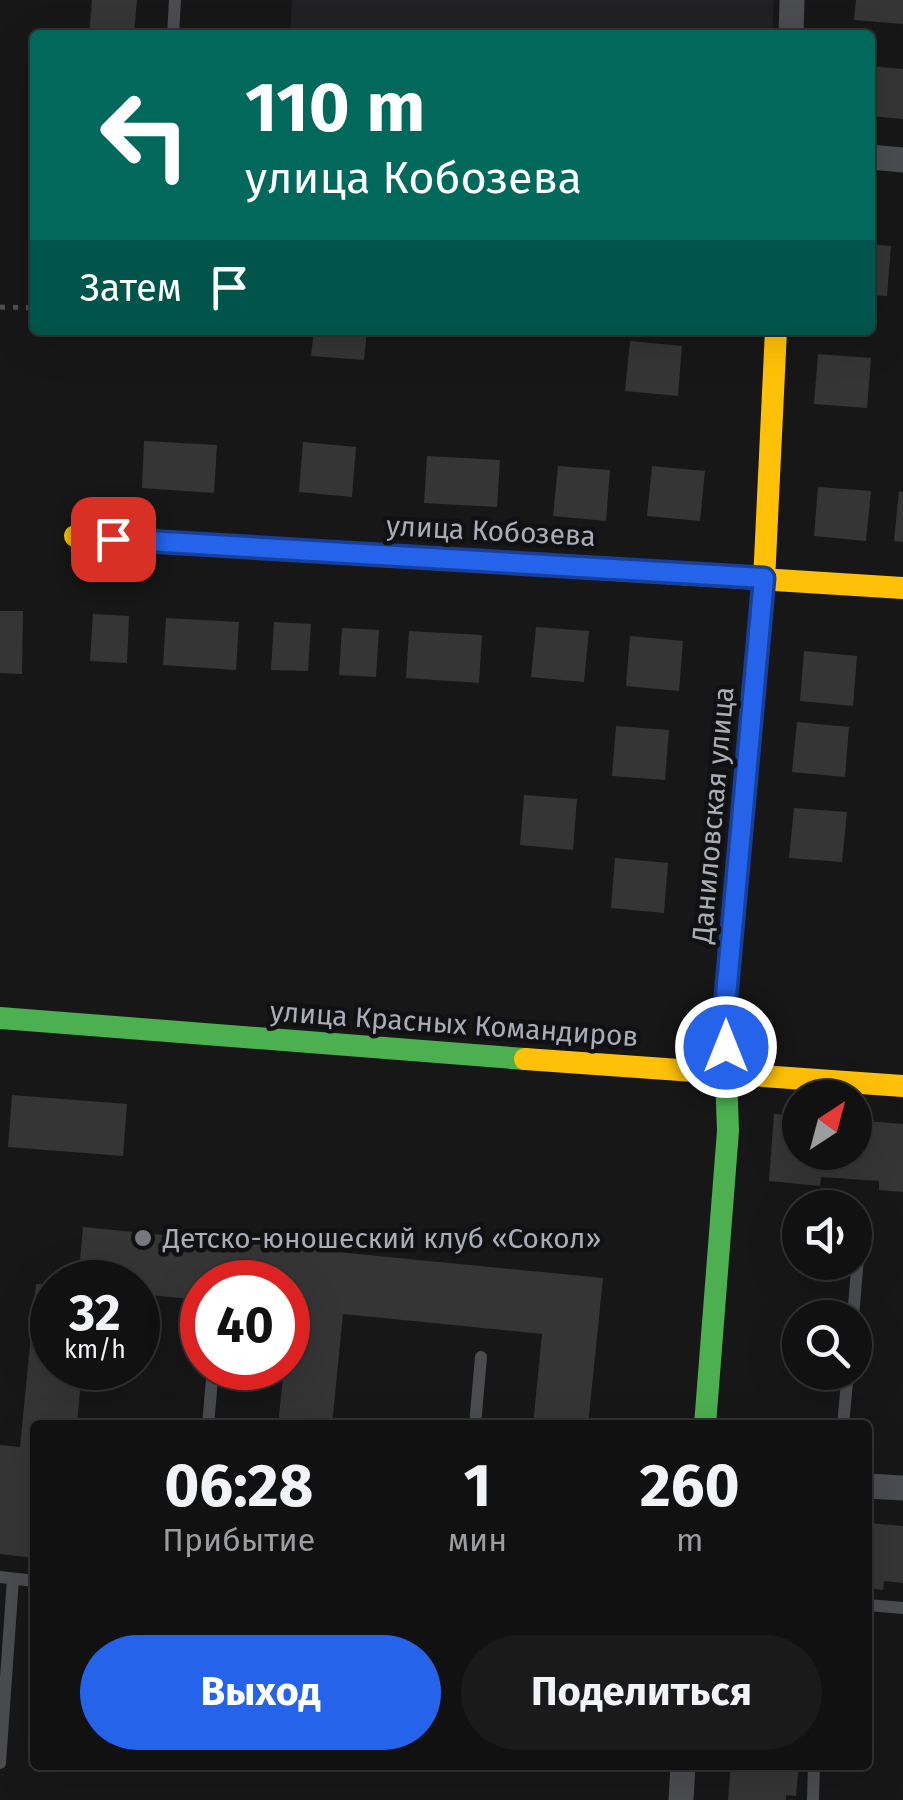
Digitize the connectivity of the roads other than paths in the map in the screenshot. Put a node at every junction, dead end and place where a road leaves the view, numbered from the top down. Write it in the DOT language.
graph roads {
  1 [pos="176,0"];
  2 [pos="792,0"];
  3 [pos="173,30"];
  4 [pos="791,30"];
  5 [pos="875,157"];
  6 [pos="903,160"];
  7 [pos="776,335"];
  8 [pos="75,536"];
  9 [pos="764,578"];
  10 [pos="903,588"];
  11 [pos="0,1018"];
  12 [pos="728,1076"];
  13 [pos="903,1086"];
  14 [pos="481,1357"];
  15 [pos="211,1390"];
  16 [pos="846,1390"];
  17 [pos="208,1420"];
  18 [pos="476,1420"];
  19 [pos="705,1420"];
  20 [pos="843,1420"];
  21 [pos="872,1486"];
  22 [pos="903,1488"];
  23 [pos="7,1578"];
  24 [pos="872,1605"];
  25 [pos="903,1608"];
  26 [pos="5,1637"];
  27 [pos="0,1763"];
  28 [pos="683,1770"];
  29 [pos="814,1770"];
  30 [pos="681,1800"];
  31 [pos="813,1800"];
  1 -- 3 [label="lane"];
  2 -- 4 [label="street"];
  5 -- 6 [label="street"];
  7 -- 9 [label="street, Даниловская улица"];
  8 -- 9 [label="street, улица Кобозева"];
  9 -- 10 [label="street, улица Кобозева"];
  9 -- 12 [label="street, Даниловская улица"];
  11 -- 12 [label="street, улица Красных Командиров"];
  12 -- 13 [label="street, улица Красных Командиров"];
  12 -- 19 [label="street, Даниловская улица"];
  14 -- 18 [label="lane"];
  15 -- 17 [label="lane"];
  16 -- 20 [label="lane"];
  21 -- 22 [label="street"];
  23 -- 26 [label="lane"];
  24 -- 25 [label="lane"];
  26 -- 27 [label="lane"];
  28 -- 30 [label="street"];
  29 -- 31 [label="lane"];
}
